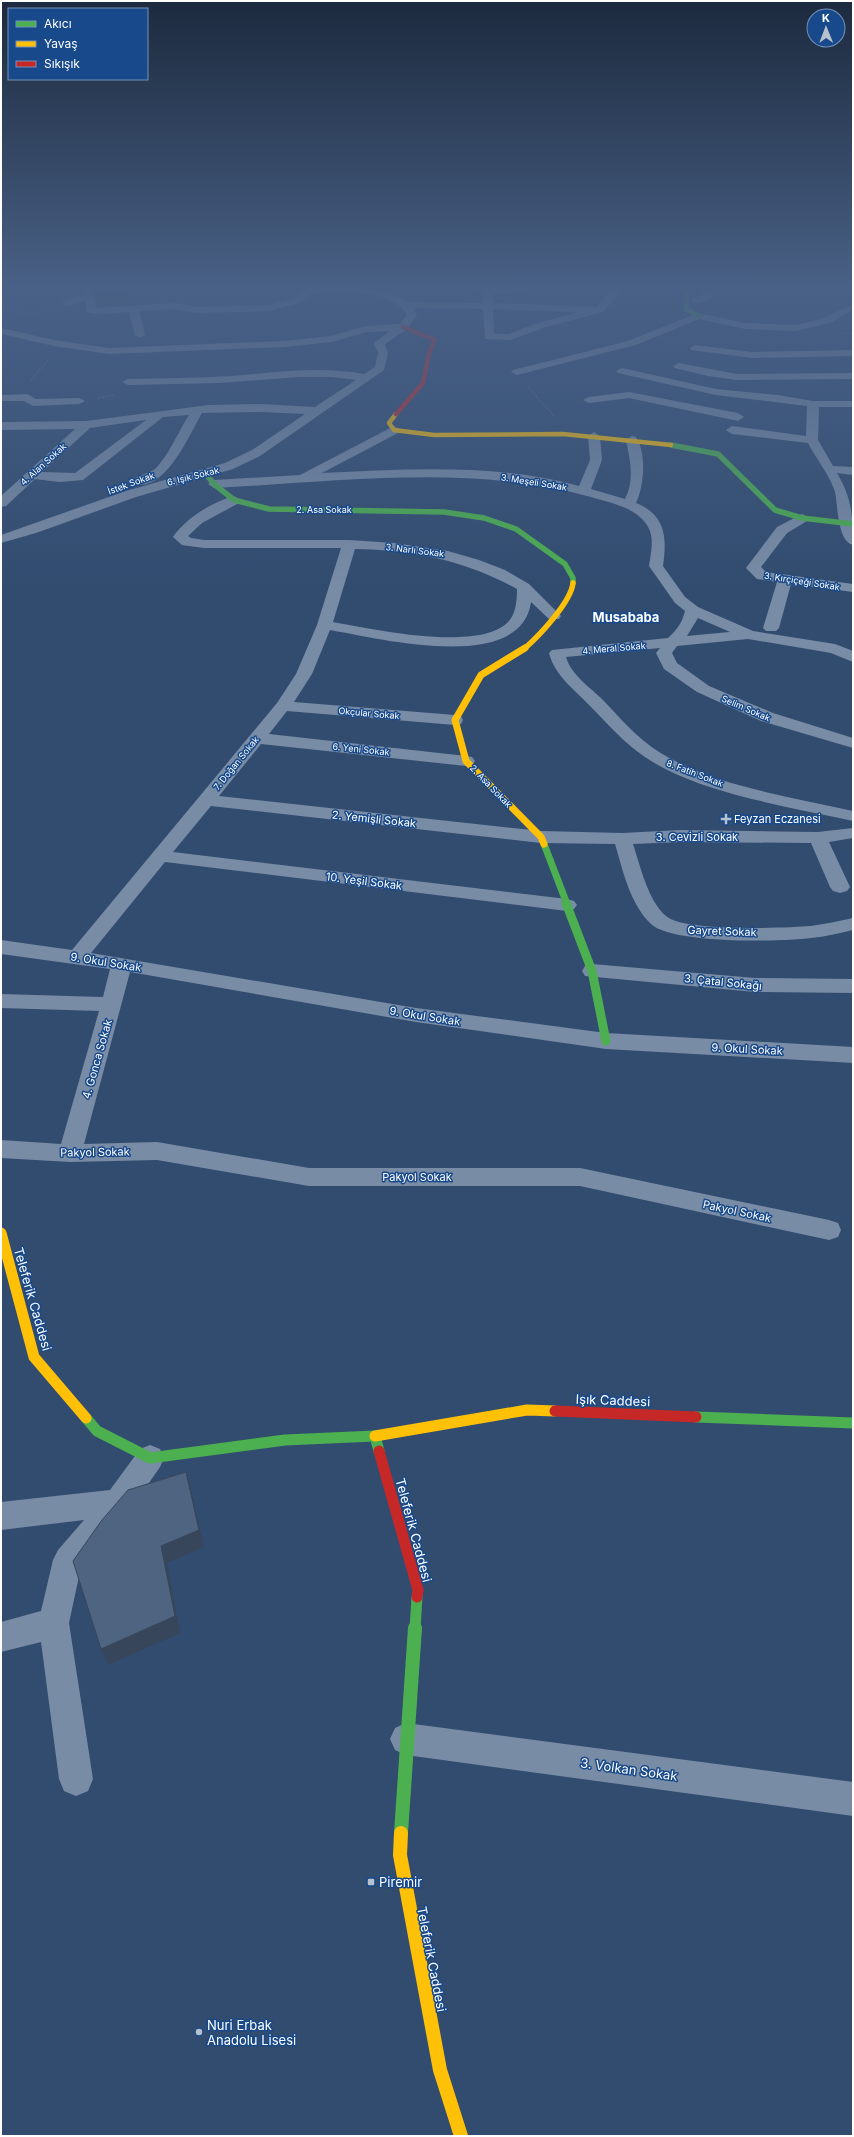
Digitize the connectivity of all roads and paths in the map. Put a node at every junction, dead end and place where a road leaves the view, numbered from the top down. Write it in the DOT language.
graph roads {
  1 [pos="358,384"];
  2 [pos="422,384"];
  3 [pos="527,384"];
  4 [pos="679,384"];
  5 [pos="748,395"];
  6 [pos="1,398"];
  7 [pos="589,400"];
  8 [pos="79,401"];
  9 [pos="813,404"];
  10 [pos="853,404"];
  11 [pos="197,411"];
  12 [pos="319,411"];
  13 [pos="160,414"];
  14 [pos="738,417"];
  15 [pos="86,425"];
  16 [pos="1,426"];
  17 [pos="394,430"];
  18 [pos="563,434"];
  19 [pos="594,436"];
  20 [pos="632,440"];
  21 [pos="812,440"];
  22 [pos="828,469"];
  23 [pos="853,471"];
  24 [pos="32,475"];
  25 [pos="303,478"];
  26 [pos="210,479"];
  27 [pos="584,490"];
  28 [pos="234,500"];
  29 [pos="1,503"];
  30 [pos="628,505"];
  31 [pos="802,518"];
  32 [pos="62,519"];
  33 [pos="849,524"];
  34 [pos="1,539"];
  35 [pos="853,541"];
  36 [pos="349,544"];
  37 [pos="785,579"];
  38 [pos="524,587"];
  39 [pos="853,588"];
  40 [pos="693,610"];
  41 [pos="554,616"];
  42 [pos="325,625"];
  43 [pos="771,628"];
  44 [pos="749,635"];
  45 [pos="671,643"];
  46 [pos="557,654"];
  47 [pos="853,657"];
  48 [pos="283,706"];
  49 [pos="455,720"];
  50 [pos="256,738"];
  51 [pos="853,743"];
  52 [pos="466,761"];
  53 [pos="207,800"];
  54 [pos="853,816"];
  55 [pos="853,833"];
  56 [pos="541,837"];
  57 [pos="818,838"];
  58 [pos="622,839"];
  59 [pos="161,856"];
  60 [pos="840,887"];
  61 [pos="567,905"];
  62 [pos="853,924"];
  63 [pos="1,947"];
  64 [pos="77,957"];
  65 [pos="122,964"];
  66 [pos="592,971"];
  67 [pos="853,986"];
  68 [pos="1,1001"];
  69 [pos="112,1004"];
  70 [pos="606,1041"];
  71 [pos="853,1055"];
  72 [pos="1,1149"];
  73 [pos="70,1153"];
  74 [pos="829,1230"];
  75 [pos="1,1233"];
  76 [pos="853,1424"];
  77 [pos="375,1436"];
  78 [pos="150,1458"];
  79 [pos="118,1503"];
  80 [pos="1,1516"];
  81 [pos="54,1623"];
  82 [pos="1,1636"];
  83 [pos="406,1739"];
  84 [pos="76,1779"];
  85 [pos="853,1799"];
  86 [pos="461,2136"];
  1 -- 12 [label="street, 6. Işık Sokak"];
  2 -- 17 [label="main road"];
  3 -- 18 [label="path"];
  4 -- 5 [label="street"];
  5 -- 9 [label="street"];
  5 -- 14 [label="street"];
  6 -- 8 [label="street"];
  7 -- 14 [label="street"];
  9 -- 10 [label="street"];
  9 -- 21 [label="street"];
  11 -- 12 [label="street"];
  11 -- 13 [label="street"];
  11 -- 32 [label="street, İstek Sokak"];
  12 -- 26 [label="street, 6. Işık Sokak"];
  13 -- 15 [label="street"];
  13 -- 24 [label="street"];
  14 -- 21 [label="street"];
  15 -- 16 [label="street"];
  15 -- 24 [label="street, 4. Alan Sokak"];
  17 -- 18 [label="main road"];
  17 -- 25 [label="street, 3. Meşeli Sokak"];
  18 -- 19 [label="main road"];
  19 -- 20 [label="main road"];
  19 -- 27 [label="street"];
  20 -- 30 [label="street"];
  20 -- 31 [label="main road"];
  21 -- 22 [label="street"];
  22 -- 23 [label="street"];
  22 -- 33 [label="street"];
  24 -- 29 [label="street, 4. Alan Sokak"];
  25 -- 26 [label="street, 3. Meşeli Sokak"];
  25 -- 27 [label="street, 3. Meşeli Sokak"];
  26 -- 28 [label="main road, 2. Asa Sokak"];
  26 -- 32 [label="street, 6. Işık Sokak"];
  27 -- 30 [label="street, 3. Meşeli Sokak"];
  28 -- 36 [label="street, 3. Narlı Sokak"];
  28 -- 41 [label="main road, 2. Asa Sokak"];
  30 -- 40 [label="street, 3. Meşeli Sokak"];
  31 -- 33 [label="main road"];
  31 -- 37 [label="street, 3. Kırçiçeği Sokak"];
  32 -- 34 [label="street, 6. Işık Sokak"];
  33 -- 35 [label="street"];
  36 -- 38 [label="street, 3. Narlı Sokak"];
  36 -- 42 [label="street, 7. Doğan Sokak"];
  37 -- 39 [label="street, 3. Kırçiçeği Sokak"];
  37 -- 43 [label="street"];
  38 -- 41 [label="street, 3. Narlı Sokak"];
  38 -- 42 [label="street"];
  40 -- 44 [label="street, 4. Meral Sokak"];
  40 -- 45 [label="street"];
  41 -- 49 [label="main road, 2. Asa Sokak"];
  42 -- 48 [label="street, 7. Doğan Sokak"];
  44 -- 45 [label="street, 4. Meral Sokak"];
  44 -- 47 [label="street, 4. Meral Sokak"];
  45 -- 46 [label="street, 4. Meral Sokak"];
  45 -- 51 [label="street, Selim Sokak"];
  46 -- 54 [label="street, 8. Fatih Sokak"];
  48 -- 49 [label="street, Okçular Sokak"];
  48 -- 50 [label="street, 7. Doğan Sokak"];
  49 -- 52 [label="main road, 2. Asa Sokak"];
  50 -- 52 [label="street, 6. Yeni Sokak"];
  50 -- 53 [label="street, 7. Doğan Sokak"];
  52 -- 56 [label="main road, 2. Asa Sokak"];
  53 -- 56 [label="street, 2. Yemişli Sokak"];
  53 -- 59 [label="street, 7. Doğan Sokak"];
  55 -- 57 [label="street, 3. Cevizli Sokak"];
  56 -- 58 [label="street, 3. Cevizli Sokak"];
  56 -- 61 [label="main road, 2. Asa Sokak"];
  57 -- 58 [label="street, 3. Cevizli Sokak"];
  57 -- 60 [label="street"];
  58 -- 62 [label="street, Gayret Sokak"];
  59 -- 61 [label="street, 10. Yeşil Sokak"];
  59 -- 64 [label="street, 7. Doğan Sokak"];
  61 -- 66 [label="main road, 2. Asa Sokak"];
  63 -- 64 [label="street, 9. Okul Sokak"];
  64 -- 65 [label="street, 9. Okul Sokak"];
  65 -- 69 [label="street, 4. Gonca Sokak"];
  65 -- 70 [label="street, 9. Okul Sokak"];
  66 -- 67 [label="street, 3. Çatal Sokağı"];
  66 -- 70 [label="main road, 2. Asa Sokak"];
  68 -- 69 [label="street"];
  69 -- 73 [label="street, 4. Gonca Sokak"];
  70 -- 71 [label="street, 9. Okul Sokak"];
  72 -- 73 [label="street, Pakyol Sokak"];
  73 -- 74 [label="street, Pakyol Sokak"];
  75 -- 78 [label="main road, Teleferik Caddesi"];
  76 -- 77 [label="main road, Işık Caddesi"];
  77 -- 78 [label="main road"];
  77 -- 83 [label="main road, Teleferik Caddesi"];
  78 -- 79 [label="street"];
  79 -- 80 [label="street"];
  79 -- 81 [label="street"];
  81 -- 82 [label="street"];
  81 -- 84 [label="street"];
  83 -- 85 [label="street, 3. Volkan Sokak"];
  83 -- 86 [label="main road, Teleferik Caddesi"];
}
